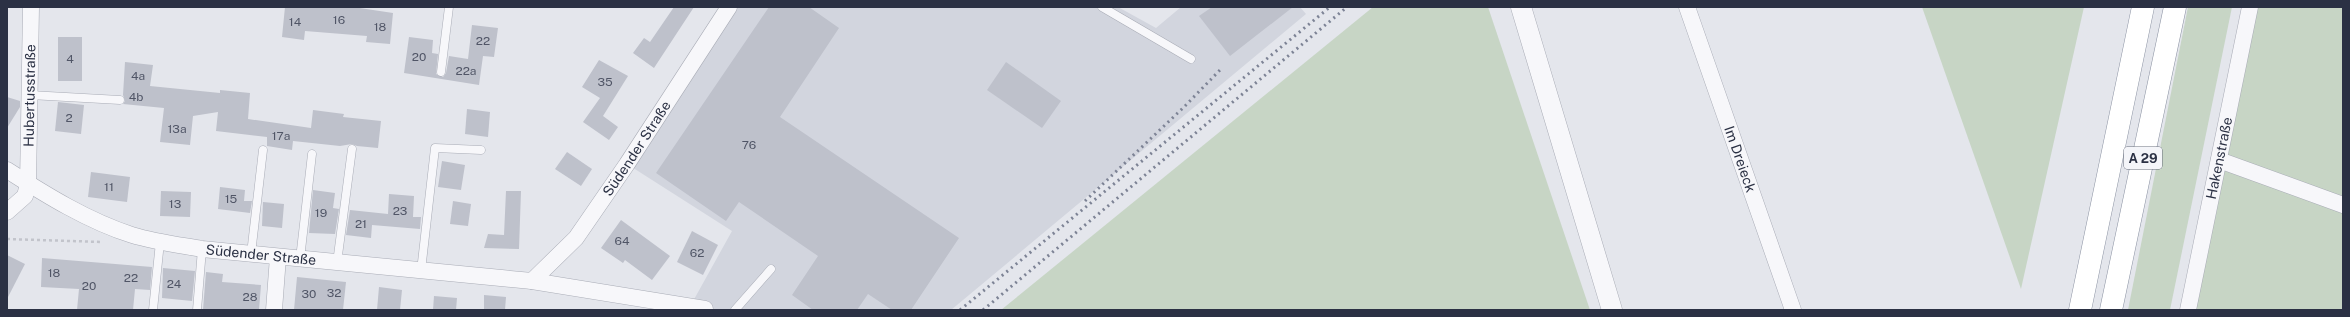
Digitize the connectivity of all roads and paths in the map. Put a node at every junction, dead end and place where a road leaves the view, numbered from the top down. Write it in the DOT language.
graph roads {
  1 [pos="31,7"];
  2 [pos="449,7"];
  3 [pos="730,7"];
  4 [pos="1102,7"];
  5 [pos="1521,7"];
  6 [pos="1687,7"];
  7 [pos="2143,7"];
  8 [pos="2175,7"];
  9 [pos="2250,7"];
  10 [pos="1191,59"];
  11 [pos="441,72"];
  12 [pos="30,95"];
  13 [pos="120,100"];
  14 [pos="352,149"];
  15 [pos="263,150"];
  16 [pos="481,150"];
  17 [pos="312,154"];
  18 [pos="2220,160"];
  19 [pos="7,170"];
  20 [pos="28,184"];
  21 [pos="2343,205"];
  22 [pos="7,212"];
  23 [pos="133,235"];
  24 [pos="7,239"];
  25 [pos="160,242"];
  26 [pos="202,249"];
  27 [pos="252,254"];
  28 [pos="278,257"];
  29 [pos="300,259"];
  30 [pos="338,263"];
  31 [pos="771,269"];
  32 [pos="422,271"];
  33 [pos="532,281"];
  34 [pos="707,309"];
  35 [pos="153,310"];
  36 [pos="197,310"];
  37 [pos="274,310"];
  38 [pos="735,310"];
  39 [pos="1612,310"];
  40 [pos="1793,310"];
  41 [pos="2080,310"];
  42 [pos="2112,310"];
  43 [pos="2188,310"];
  1 -- 12 [label="street, Hubertusstraße"];
  2 -- 11 [label="lane"];
  3 -- 33 [label="street, Südender Straße"];
  4 -- 10 [label="lane"];
  5 -- 39 [label="street"];
  6 -- 40 [label="street, Im Dreieck"];
  7 -- 41 [label="highway, A 29"];
  8 -- 42 [label="highway, A 29"];
  9 -- 18 [label="street, Hakenstraße"];
  12 -- 13 [label="lane"];
  12 -- 20 [label="street, Hubertusstraße"];
  14 -- 30 [label="lane"];
  15 -- 27 [label="lane"];
  16 -- 32 [label="lane"];
  17 -- 29 [label="lane"];
  18 -- 21 [label="street"];
  18 -- 43 [label="street, Hakenstraße"];
  19 -- 20 [label="street, Südender Straße"];
  20 -- 22 [label="street"];
  20 -- 23 [label="street, Südender Straße"];
  23 -- 24 [label="path"];
  23 -- 25 [label="street, Südender Straße"];
  25 -- 26 [label="street, Südender Straße"];
  25 -- 35 [label="lane"];
  26 -- 27 [label="street, Südender Straße"];
  26 -- 36 [label="lane"];
  27 -- 28 [label="street, Südender Straße"];
  28 -- 29 [label="street, Südender Straße"];
  28 -- 37 [label="street"];
  29 -- 30 [label="street, Südender Straße"];
  30 -- 32 [label="street, Südender Straße"];
  31 -- 38 [label="lane"];
  32 -- 33 [label="street, Südender Straße"];
  33 -- 34 [label="street, Südender Straße"];
}
